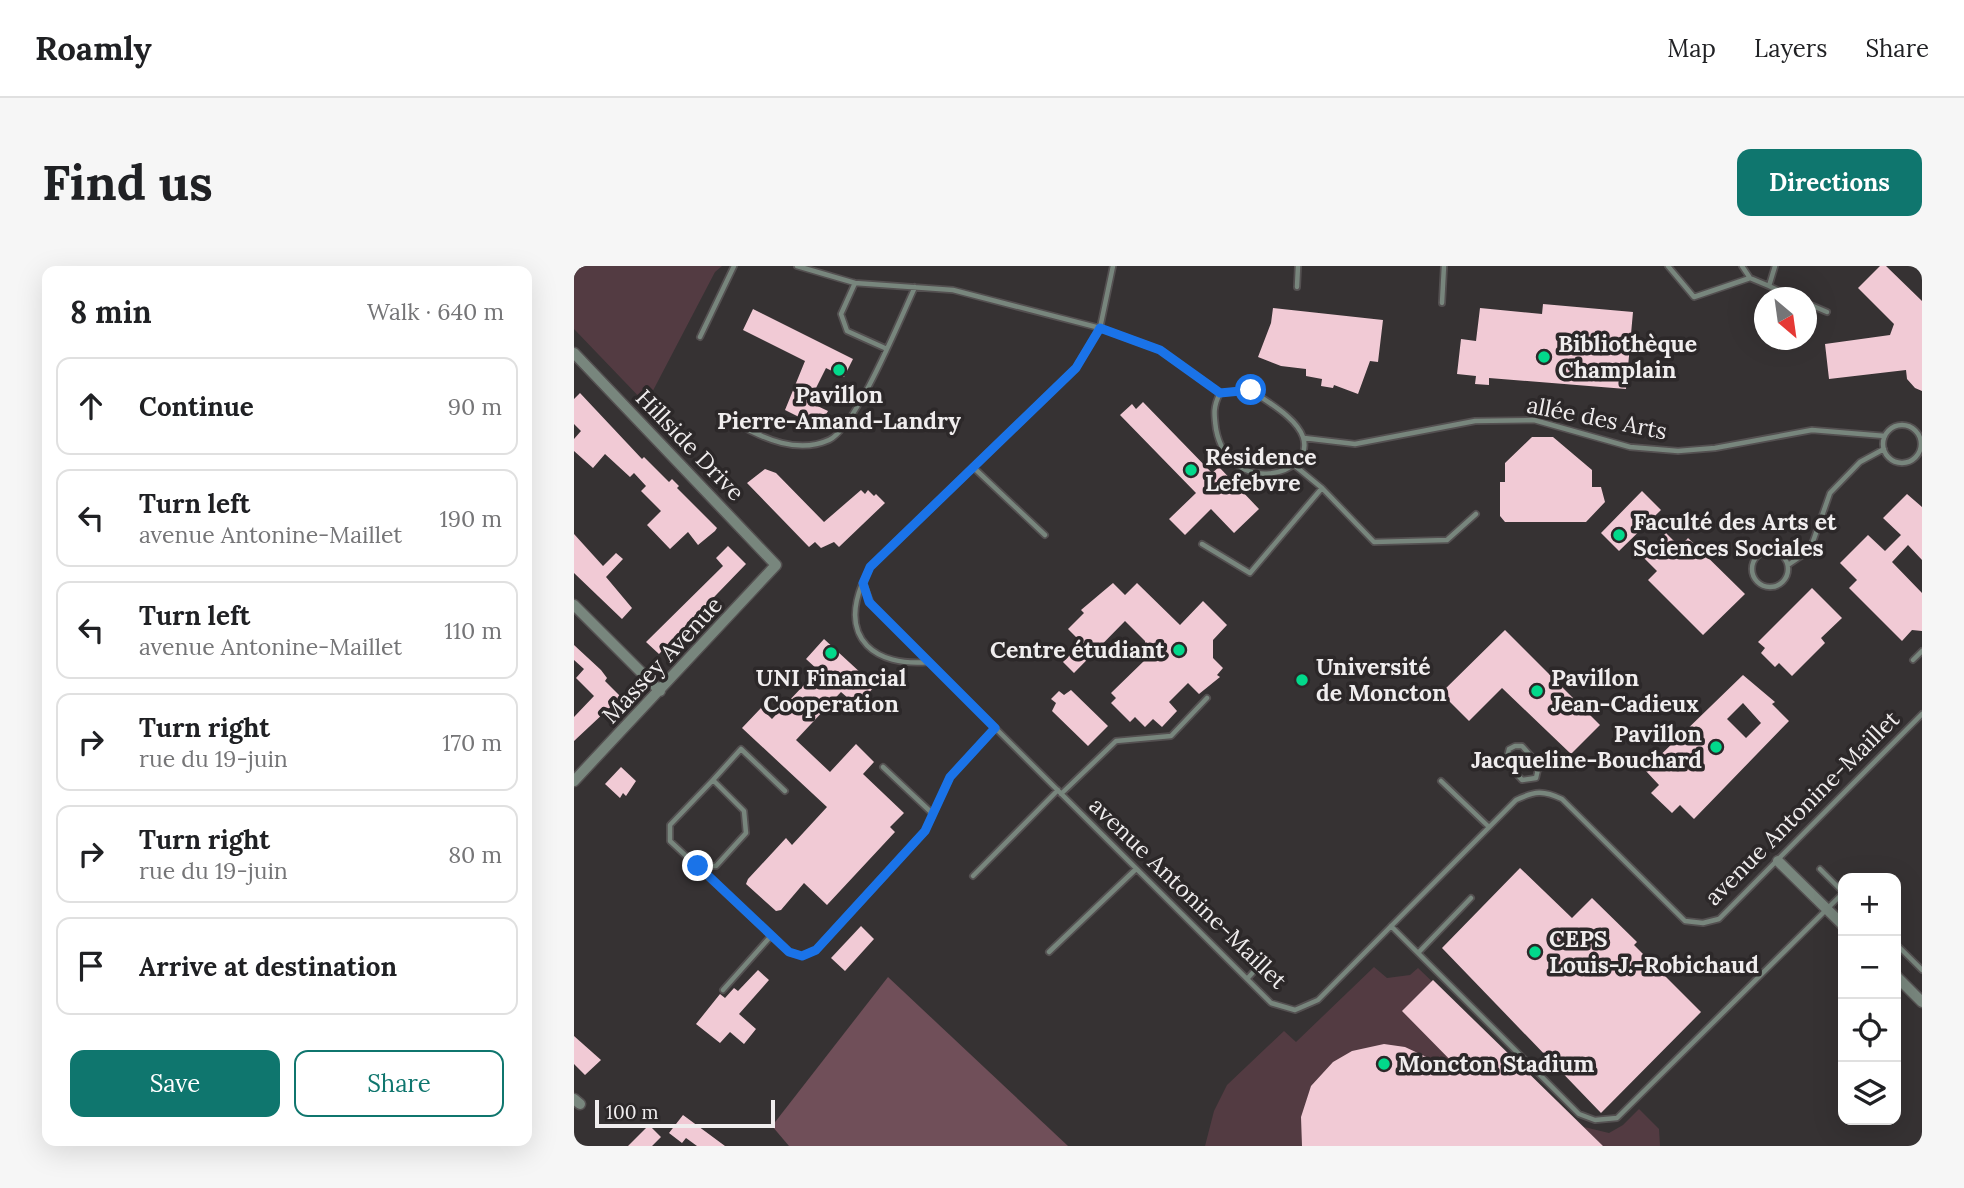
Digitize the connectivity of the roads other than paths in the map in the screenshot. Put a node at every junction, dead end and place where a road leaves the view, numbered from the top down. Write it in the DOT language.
graph roads {
  1 [pos="734,266"];
  2 [pos="797,266"];
  3 [pos="1113,266"];
  4 [pos="1298,266"];
  5 [pos="1444,266"];
  6 [pos="1668,266"];
  7 [pos="1742,266"];
  8 [pos="1775,266"];
  9 [pos="1750,278"];
  10 [pos="855,283"];
  11 [pos="1769,286"];
  12 [pos="915,287"];
  13 [pos="1297,287"];
  14 [pos="1441,303"];
  15 [pos="1817,308"];
  16 [pos="1827,312"];
  17 [pos="1100,328"];
  18 [pos="700,337"];
  19 [pos="887,349"];
  20 [pos="574,353"];
  21 [pos="1220,393"];
  22 [pos="738,424"];
  23 [pos="1885,436"];
  24 [pos="1304,438"];
  25 [pos="1922,447"];
  26 [pos="1884,449"];
  27 [pos="1294,465"];
  28 [pos="973,467"];
  29 [pos="1322,488"];
  30 [pos="1476,514"];
  31 [pos="1045,535"];
  32 [pos="1202,544"];
  33 [pos="776,565"];
  34 [pos="1788,565"];
  35 [pos="863,583"];
  36 [pos="574,606"];
  37 [pos="1922,651"];
  38 [pos="1913,660"];
  39 [pos="929,662"];
  40 [pos="660,691"];
  41 [pos="1207,698"];
  42 [pos="1922,714"];
  43 [pos="995,728"];
  44 [pos="883,767"];
  45 [pos="713,780"];
  46 [pos="574,781"];
  47 [pos="1441,781"];
  48 [pos="1530,781"];
  49 [pos="785,791"];
  50 [pos="1059,792"];
  51 [pos="1533,792"];
  52 [pos="933,814"];
  53 [pos="1489,827"];
  54 [pos="1778,861"];
  55 [pos="698,866"];
  56 [pos="1136,869"];
  57 [pos="1821,869"];
  58 [pos="973,876"];
  59 [pos="1838,888"];
  60 [pos="1471,898"];
  61 [pos="1838,898"];
  62 [pos="1827,909"];
  63 [pos="1838,920"];
  64 [pos="1391,926"];
  65 [pos="771,936"];
  66 [pos="1901,949"];
  67 [pos="1049,952"];
  68 [pos="1417,953"];
  69 [pos="1266,958"];
  70 [pos="1922,970"];
  71 [pos="1247,979"];
  72 [pos="1901,981"];
  73 [pos="723,990"];
  74 [pos="1922,1000"];
  1 -- 18 [label="lane"];
  2 -- 10 [label="lane"];
  3 -- 17 [label="lane"];
  4 -- 13 [label="lane"];
  5 -- 14 [label="lane"];
  6 -- 9 [label="lane"];
  7 -- 9 [label="lane"];
  8 -- 11 [label="lane"];
  9 -- 11 [label="lane"];
  10 -- 12 [label="lane"];
  10 -- 19 [label="lane"];
  12 -- 17 [label="lane"];
  12 -- 19 [label="lane"];
  15 -- 16 [label="lane"];
  17 -- 21 [label="lane"];
  17 -- 28 [label="lane"];
  19 -- 22 [label="lane"];
  20 -- 33 [label="street, Hillside Drive"];
  21 -- 24 [label="lane"];
  21 -- 27 [label="lane"];
  23 -- 24 [label="lane, allée des Arts"];
  23 -- 25 [label="lane"];
  23 -- 26 [label="lane"];
  24 -- 27 [label="lane"];
  25 -- 26 [label="lane"];
  26 -- 34 [label="lane"];
  27 -- 29 [label="lane"];
  28 -- 31 [label="lane"];
  28 -- 35 [label="lane"];
  29 -- 30 [label="lane"];
  29 -- 32 [label="lane"];
  33 -- 40 [label="street, Massey Avenue"];
  34 -- 34 [label="lane"];
  35 -- 39 [label="lane, avenue Antonine-Maillet"];
  35 -- 39 [label="lane"];
  36 -- 40 [label="street"];
  37 -- 38 [label="lane"];
  39 -- 43 [label="lane, avenue Antonine-Maillet"];
  40 -- 46 [label="street, Massey Avenue"];
  41 -- 50 [label="lane"];
  42 -- 54 [label="lane, avenue Antonine-Maillet"];
  43 -- 50 [label="lane, avenue Antonine-Maillet"];
  43 -- 52 [label="lane"];
  44 -- 52 [label="lane"];
  45 -- 49 [label="lane"];
  45 -- 55 [label="lane"];
  45 -- 55 [label="lane"];
  47 -- 53 [label="lane"];
  48 -- 48 [label="lane"];
  48 -- 51 [label="lane"];
  50 -- 56 [label="lane, avenue Antonine-Maillet"];
  50 -- 58 [label="lane"];
  51 -- 53 [label="lane, avenue Antonine-Maillet"];
  51 -- 54 [label="lane, avenue Antonine-Maillet"];
  52 -- 65 [label="lane"];
  53 -- 64 [label="lane, avenue Antonine-Maillet"];
  54 -- 62 [label="street"];
  55 -- 65 [label="lane"];
  56 -- 67 [label="lane"];
  56 -- 71 [label="lane, avenue Antonine-Maillet"];
  57 -- 59 [label="lane"];
  60 -- 68 [label="lane"];
  61 -- 62 [label="lane"];
  62 -- 63 [label="street"];
  62 -- 68 [label="lane"];
  64 -- 68 [label="lane"];
  64 -- 71 [label="lane, avenue Antonine-Maillet"];
  65 -- 73 [label="lane"];
  66 -- 70 [label="lane"];
  69 -- 71 [label="lane"];
  72 -- 74 [label="street"];
}
